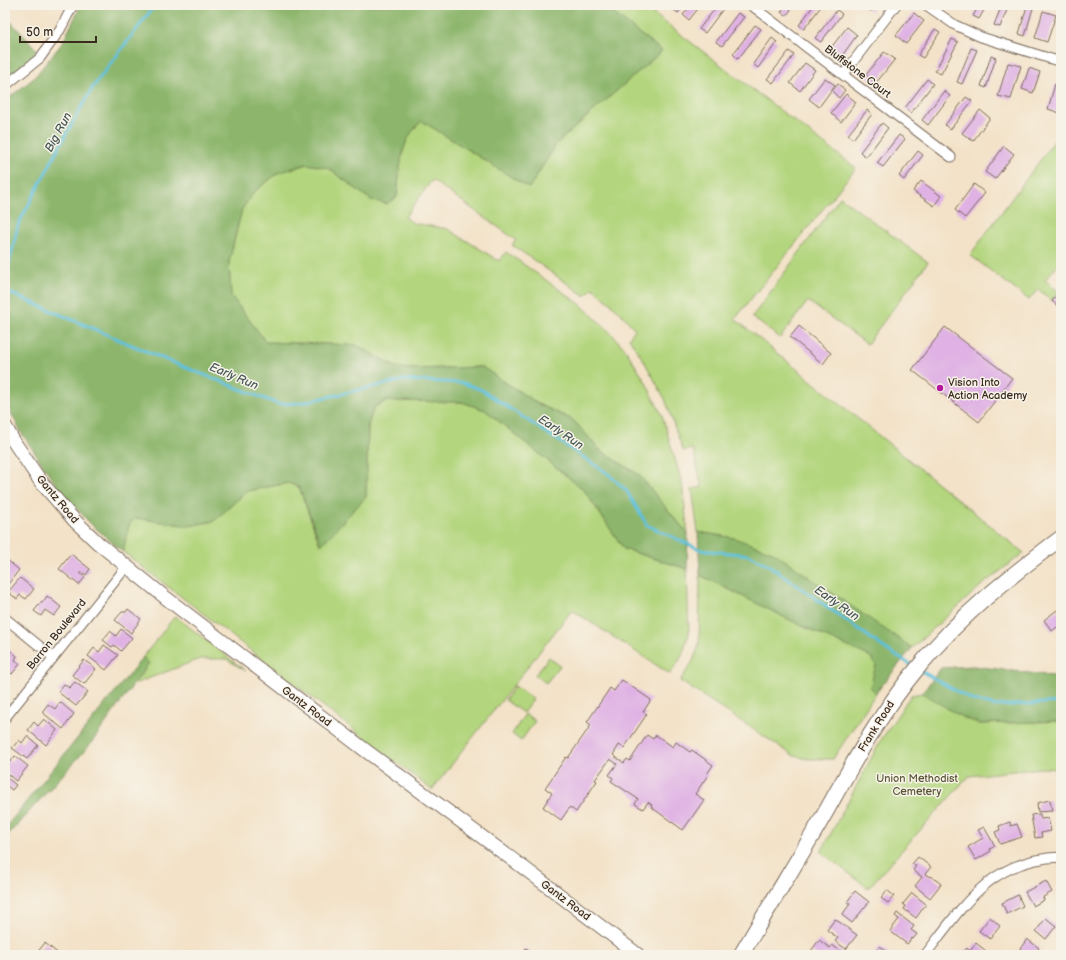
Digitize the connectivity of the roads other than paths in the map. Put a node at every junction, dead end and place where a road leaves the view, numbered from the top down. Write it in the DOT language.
graph roads {
  1 [pos="73,5"];
  2 [pos="751,5"];
  3 [pos="896,5"];
  4 [pos="926,5"];
  5 [pos="1061,61"];
  6 [pos="843,75"];
  7 [pos="5,86"];
  8 [pos="951,157"];
  9 [pos="5,426"];
  10 [pos="1061,538"];
  11 [pos="127,566"];
  12 [pos="5,618"];
  13 [pos="53,657"];
  14 [pos="5,718"];
  15 [pos="1061,857"];
  16 [pos="638,955"];
  17 [pos="741,955"];
  18 [pos="925,955"];
  1 -- 7 [label="street"];
  2 -- 6 [label="street, Bluffstone Court"];
  3 -- 6 [label="street"];
  4 -- 5 [label="street"];
  6 -- 8 [label="street, Bluffstone Court"];
  9 -- 11 [label="main road, Gantz Road"];
  10 -- 17 [label="main road, Frank Road"];
  11 -- 13 [label="street, Barron Boulevard"];
  11 -- 16 [label="main road, Gantz Road"];
  12 -- 13 [label="street"];
  13 -- 14 [label="street, Barron Boulevard"];
  15 -- 18 [label="street"];
}
